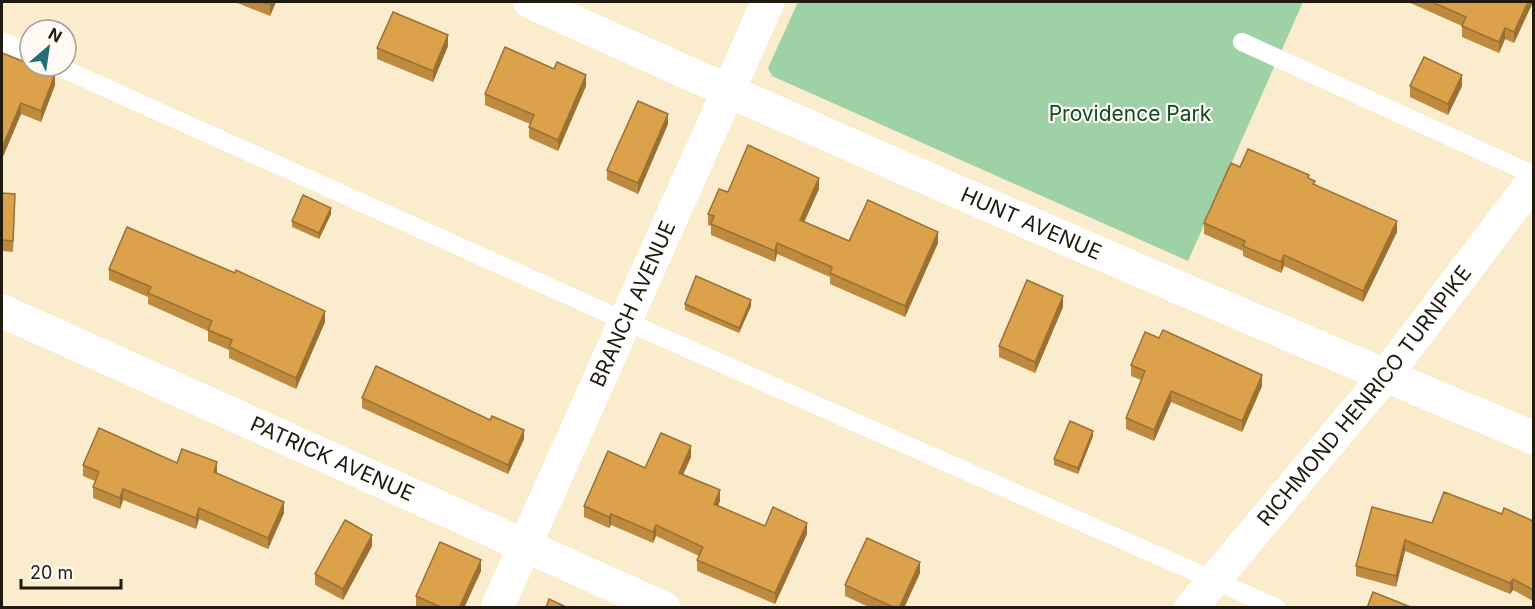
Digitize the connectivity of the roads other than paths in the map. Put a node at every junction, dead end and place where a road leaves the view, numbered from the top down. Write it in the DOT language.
graph roads {
  1 [pos="530,2"];
  2 [pos="768,2"];
  3 [pos="2,41"];
  4 [pos="1242,42"];
  5 [pos="18,48"];
  6 [pos="78,75"];
  7 [pos="729,91"];
  8 [pos="1533,178"];
  9 [pos="2,311"];
  10 [pos="625,321"];
  11 [pos="1385,376"];
  12 [pos="1533,438"];
  13 [pos="524,545"];
  14 [pos="1214,580"];
  15 [pos="497,608"];
  16 [pos="664,608"];
  17 [pos="1191,608"];
  18 [pos="1277,608"];
  1 -- 7 [label="street, HUNT AVENUE"];
  2 -- 7 [label="street, BRANCH AVENUE"];
  3 -- 5 [label="lane"];
  4 -- 8 [label="lane"];
  6 -- 10 [label="lane"];
  7 -- 10 [label="street, BRANCH AVENUE"];
  7 -- 11 [label="street, HUNT AVENUE"];
  8 -- 11 [label="street, RICHMOND HENRICO TURNPIKE"];
  9 -- 13 [label="street, PATRICK AVENUE"];
  10 -- 13 [label="street, BRANCH AVENUE"];
  10 -- 14 [label="lane"];
  11 -- 12 [label="street, HUNT AVENUE"];
  11 -- 14 [label="street, RICHMOND HENRICO TURNPIKE"];
  13 -- 15 [label="street, BRANCH AVENUE"];
  13 -- 16 [label="street, PATRICK AVENUE"];
  14 -- 17 [label="street, RICHMOND HENRICO TURNPIKE"];
  14 -- 18 [label="lane"];
}
